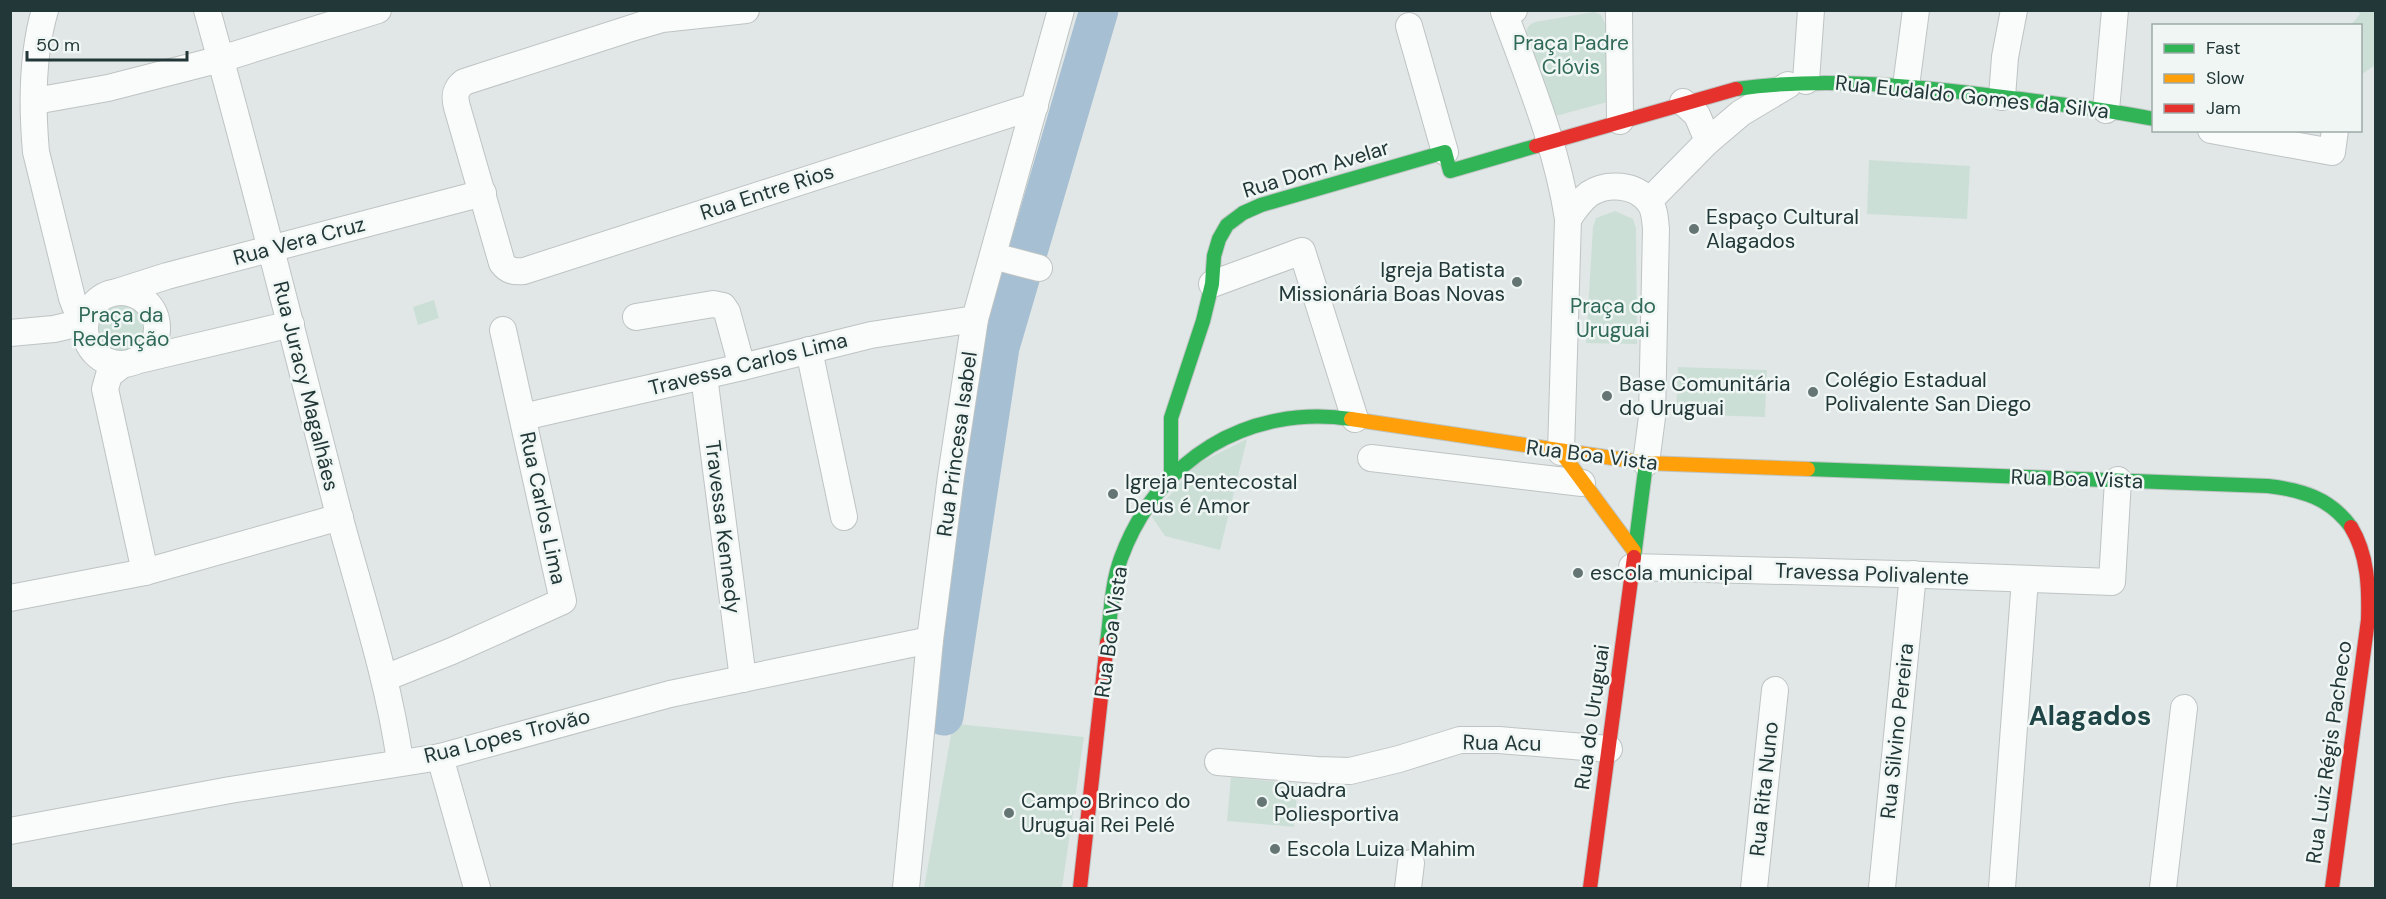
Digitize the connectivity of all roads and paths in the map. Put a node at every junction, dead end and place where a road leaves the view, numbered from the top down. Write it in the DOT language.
graph roads {
  1 [pos="45,10"];
  2 [pos="207,10"];
  3 [pos="378,10"];
  4 [pos="746,10"];
  5 [pos="1061,10"];
  6 [pos="1619,10"];
  7 [pos="1811,10"];
  8 [pos="1916,10"];
  9 [pos="2014,10"];
  10 [pos="2115,10"];
  11 [pos="1509,11"];
  12 [pos="1409,26"];
  13 [pos="221,59"];
  14 [pos="1798,83"];
  15 [pos="1906,86"];
  16 [pos="2002,97"];
  17 [pos="35,101"];
  18 [pos="1683,102"];
  19 [pos="1035,106"];
  20 [pos="2106,110"];
  21 [pos="2152,119"];
  22 [pos="1620,121"];
  23 [pos="2233,132"];
  24 [pos="1550,140"];
  25 [pos="1708,141"];
  26 [pos="2333,141"];
  27 [pos="1445,152"];
  28 [pos="483,193"];
  29 [pos="1649,201"];
  30 [pos="1568,219"];
  31 [pos="270,249"];
  32 [pos="993,256"];
  33 [pos="1039,268"];
  34 [pos="1212,284"];
  35 [pos="117,292"];
  36 [pos="636,317"];
  37 [pos="975,320"];
  38 [pos="291,324"];
  39 [pos="86,326"];
  40 [pos="503,330"];
  41 [pos="10,333"];
  42 [pos="809,350"];
  43 [pos="121,367"];
  44 [pos="742,367"];
  45 [pos="704,376"];
  46 [pos="522,417"];
  47 [pos="1355,419"];
  48 [pos="1561,452"];
  49 [pos="1371,458"];
  50 [pos="1646,463"];
  51 [pos="1171,473"];
  52 [pos="2118,480"];
  53 [pos="1582,483"];
  54 [pos="340,517"];
  55 [pos="844,517"];
  56 [pos="1633,559"];
  57 [pos="145,572"];
  58 [pos="1913,574"];
  59 [pos="2025,579"];
  60 [pos="10,598"];
  61 [pos="2367,621"];
  62 [pos="930,640"];
  63 [pos="385,678"];
  64 [pos="743,679"];
  65 [pos="1775,690"];
  66 [pos="2184,708"];
  67 [pos="1609,749"];
  68 [pos="440,757"];
  69 [pos="400,761"];
  70 [pos="1218,762"];
  71 [pos="10,831"];
  72 [pos="1411,863"];
  73 [pos="477,888"];
  74 [pos="906,888"];
  75 [pos="1080,888"];
  76 [pos="1408,888"];
  77 [pos="1590,888"];
  78 [pos="1754,888"];
  79 [pos="1882,888"];
  80 [pos="2002,888"];
  81 [pos="2163,888"];
  82 [pos="2331,888"];
  1 -- 17 [label="street"];
  2 -- 13 [label="street, Rua Juracy Magalhães"];
  3 -- 13 [label="street"];
  4 -- 28 [label="street"];
  5 -- 19 [label="street, Rua Princesa Isabel"];
  6 -- 22 [label="street"];
  7 -- 14 [label="street"];
  8 -- 15 [label="street"];
  9 -- 16 [label="street"];
  10 -- 20 [label="street"];
  11 -- 24 [label="street"];
  12 -- 27 [label="street"];
  13 -- 17 [label="street"];
  13 -- 31 [label="street, Rua Juracy Magalhães"];
  14 -- 15 [label="main road, Rua Eudaldo Gomes da Silva"];
  14 -- 18 [label="main road, Rua Eudaldo Gomes da Silva"];
  14 -- 25 [label="street"];
  15 -- 16 [label="main road, Rua Eudaldo Gomes da Silva"];
  16 -- 20 [label="main road, Rua Eudaldo Gomes da Silva"];
  17 -- 39 [label="street"];
  18 -- 22 [label="main road, Rua Eudaldo Gomes da Silva"];
  18 -- 25 [label="street"];
  19 -- 28 [label="street, Rua Entre Rios"];
  19 -- 32 [label="street, Rua Princesa Isabel"];
  20 -- 21 [label="main road, Rua Eudaldo Gomes da Silva"];
  22 -- 24 [label="main road, Rua Eudaldo Gomes da Silva"];
  23 -- 26 [label="street"];
  24 -- 27 [label="main road"];
  24 -- 30 [label="street"];
  25 -- 29 [label="street"];
  27 -- 34 [label="main road, Rua Dom Avelar"];
  28 -- 31 [label="street, Rua Vera Cruz"];
  29 -- 30 [label="street"];
  29 -- 50 [label="street"];
  30 -- 48 [label="street"];
  31 -- 35 [label="street, Rua Vera Cruz"];
  31 -- 38 [label="street, Rua Juracy Magalhães"];
  32 -- 33 [label="street"];
  32 -- 37 [label="street, Rua Princesa Isabel"];
  34 -- 47 [label="street"];
  34 -- 51 [label="main road, Rua Dom Avelar"];
  35 -- 39 [label="street"];
  35 -- 43 [label="street"];
  36 -- 44 [label="street"];
  37 -- 42 [label="street, Travessa Carlos Lima"];
  37 -- 62 [label="street, Rua Princesa Isabel"];
  38 -- 43 [label="street"];
  38 -- 54 [label="street, Rua Juracy Magalhães"];
  39 -- 41 [label="street"];
  39 -- 43 [label="street"];
  40 -- 46 [label="street, Rua Carlos Lima"];
  42 -- 44 [label="street, Travessa Carlos Lima"];
  42 -- 55 [label="street"];
  43 -- 57 [label="street"];
  44 -- 45 [label="street, Travessa Carlos Lima"];
  45 -- 46 [label="street, Travessa Carlos Lima"];
  45 -- 64 [label="street, Travessa Kennedy"];
  46 -- 63 [label="street, Rua Carlos Lima"];
  47 -- 48 [label="main road, Rua Boa Vista"];
  47 -- 51 [label="main road, Rua Boa Vista"];
  48 -- 50 [label="main road, Rua Boa Vista"];
  48 -- 53 [label="main road"];
  49 -- 53 [label="street, Rua Boa Vista"];
  50 -- 52 [label="main road, Rua Boa Vista"];
  50 -- 56 [label="main road, Rua do Uruguai"];
  51 -- 75 [label="main road, Rua Boa Vista"];
  52 -- 59 [label="street, Travessa Polivalente"];
  52 -- 61 [label="main road, Rua Boa Vista"];
  53 -- 56 [label="main road"];
  54 -- 57 [label="street"];
  54 -- 63 [label="street, Rua Juracy Magalhães"];
  56 -- 58 [label="street, Travessa Polivalente"];
  56 -- 67 [label="main road, Rua do Uruguai"];
  57 -- 60 [label="street"];
  58 -- 59 [label="street, Travessa Polivalente"];
  58 -- 79 [label="street, Rua Silvino Pereira"];
  59 -- 80 [label="street"];
  61 -- 82 [label="main road, Rua Luiz Régis Pacheco"];
  62 -- 64 [label="street, Rua Lopes Trovão"];
  62 -- 74 [label="street, Rua Princesa Isabel"];
  63 -- 69 [label="street, Rua Juracy Magalhães"];
  64 -- 68 [label="street, Rua Lopes Trovão"];
  65 -- 78 [label="street, Rua Rita Nuno"];
  66 -- 81 [label="street"];
  67 -- 70 [label="street, Rua Acu"];
  67 -- 77 [label="main road, Rua do Uruguai"];
  68 -- 69 [label="street, Rua Lopes Trovão"];
  68 -- 73 [label="street"];
  69 -- 71 [label="street, Rua Lopes Trovão"];
  72 -- 76 [label="street"];
}
